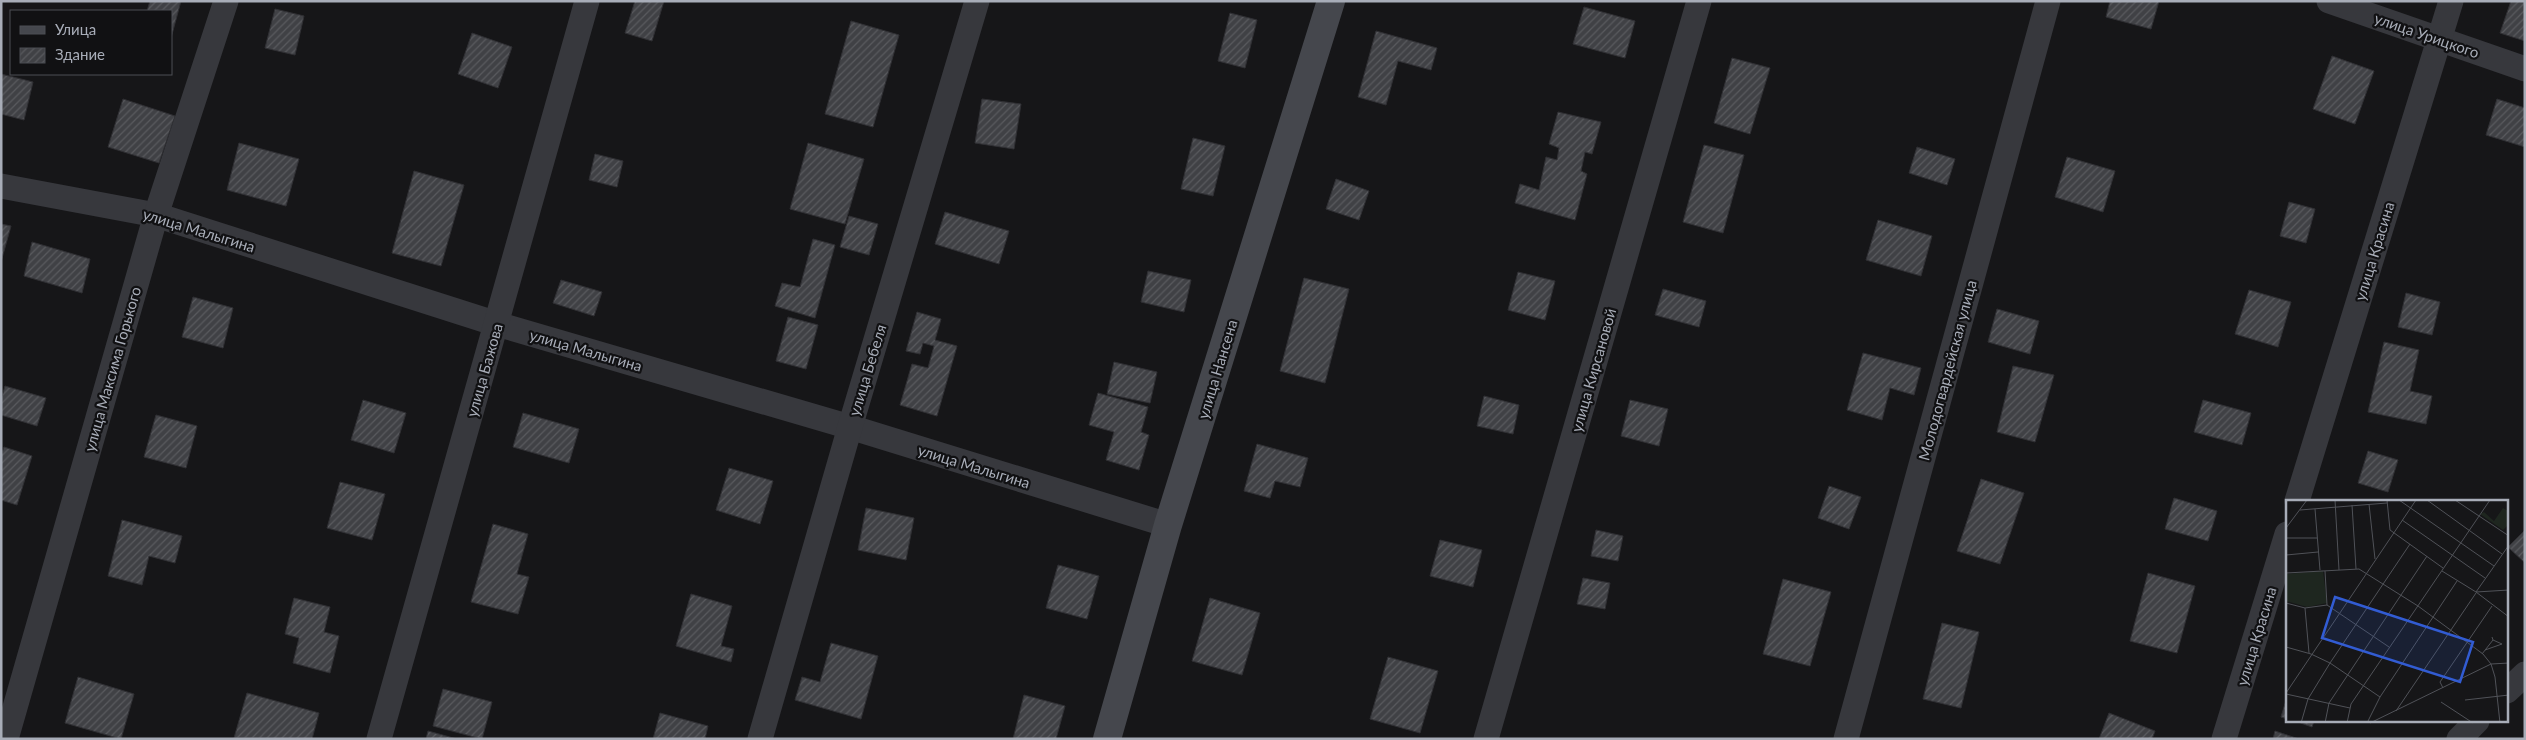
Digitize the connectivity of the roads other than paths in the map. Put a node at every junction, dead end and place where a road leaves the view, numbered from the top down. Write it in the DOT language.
graph roads {
  1 [pos="226,1"];
  2 [pos="587,1"];
  3 [pos="978,1"];
  4 [pos="1331,1"];
  5 [pos="1700,1"];
  6 [pos="2048,1"];
  7 [pos="2330,1"];
  8 [pos="2451,1"];
  9 [pos="2440,39"];
  10 [pos="2525,69"];
  11 [pos="1,186"];
  12 [pos="156,215"];
  13 [pos="497,324"];
  14 [pos="850,428"];
  15 [pos="2297,500"];
  16 [pos="1168,525"];
  17 [pos="2286,537"];
  18 [pos="2525,674"];
  19 [pos="2508,690"];
  20 [pos="2476,722"];
  21 [pos="6,739"];
  22 [pos="379,739"];
  23 [pos="760,739"];
  24 [pos="1107,739"];
  25 [pos="1486,739"];
  26 [pos="1846,739"];
  27 [pos="2224,739"];
  28 [pos="2459,739"];
  1 -- 12 [label="street, улица Максима Горького"];
  2 -- 13 [label="street, улица Бажова"];
  3 -- 14 [label="street, улица Бебеля"];
  4 -- 16 [label="main road, улица Нансена"];
  5 -- 25 [label="street, улица Кирсановой"];
  6 -- 26 [label="street, Молодогвардейская улица"];
  7 -- 9 [label="street, улица Урицкого"];
  8 -- 9 [label="street, улица Красина"];
  9 -- 10 [label="street, улица Урицкого"];
  9 -- 15 [label="street, улица Красина"];
  11 -- 12 [label="street, улица Малыгина"];
  12 -- 13 [label="street, улица Малыгина"];
  12 -- 21 [label="street, улица Максима Горького"];
  13 -- 14 [label="street, улица Малыгина"];
  13 -- 22 [label="street, улица Бажова"];
  14 -- 16 [label="street, улица Малыгина"];
  14 -- 23 [label="street, улица Бебеля"];
  16 -- 24 [label="main road, улица Нансена"];
  17 -- 27 [label="street, улица Красина"];
  18 -- 19 [label="street"];
  20 -- 28 [label="street"];
}
